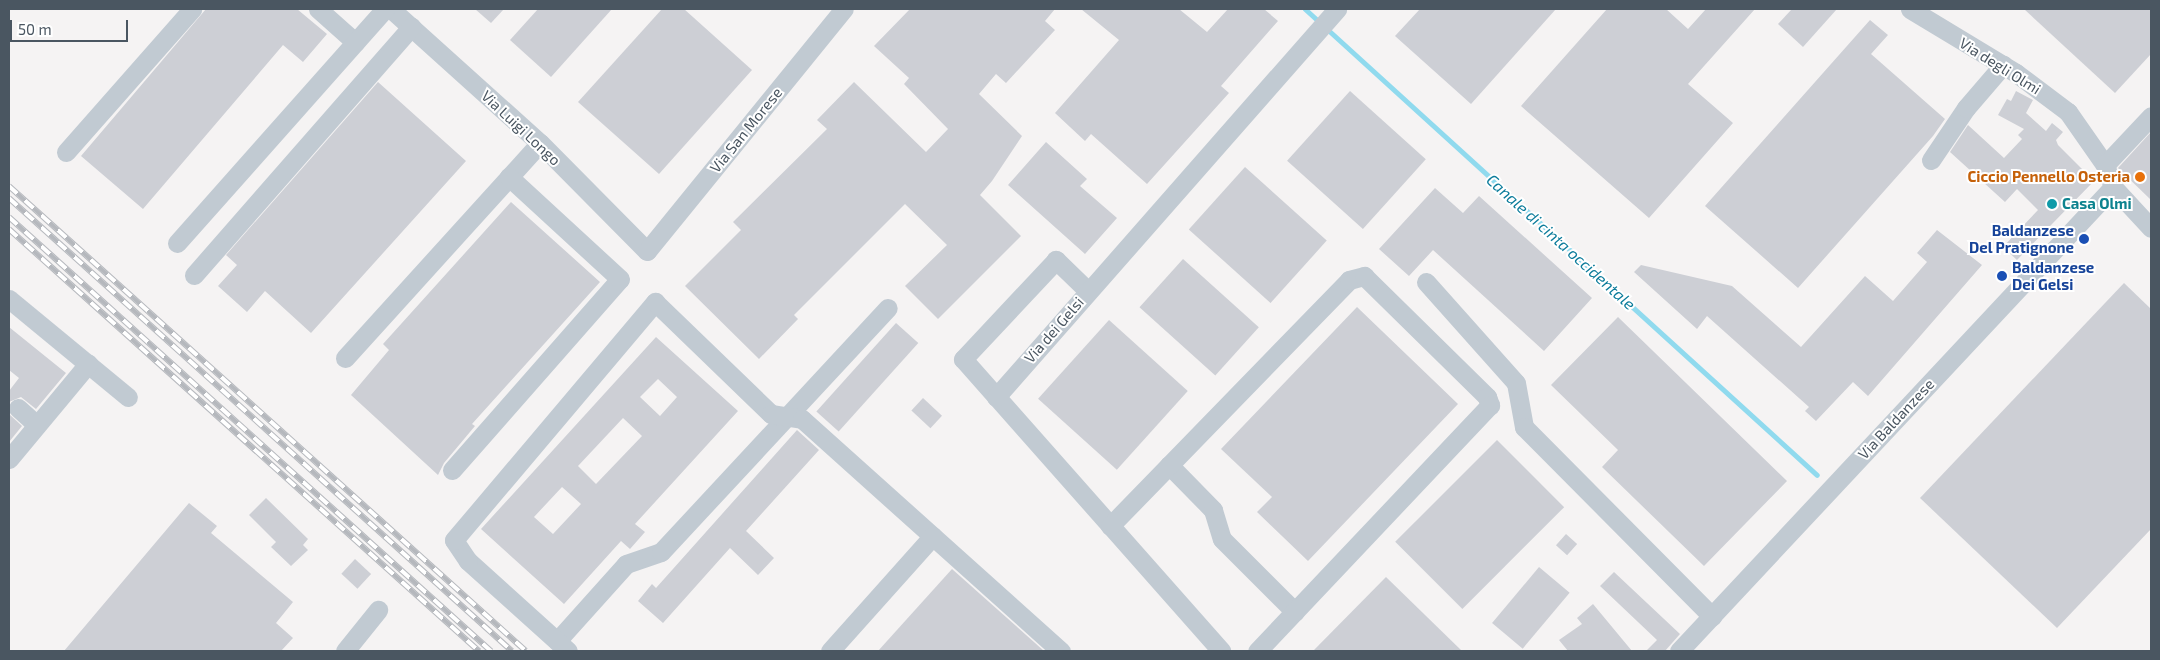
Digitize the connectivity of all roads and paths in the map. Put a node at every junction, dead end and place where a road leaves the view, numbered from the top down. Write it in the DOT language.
graph roads {
  1 [pos="192,9"];
  2 [pos="318,9"];
  3 [pos="385,9"];
  4 [pos="392,9"];
  5 [pos="844,9"];
  6 [pos="1337,9"];
  7 [pos="1910,9"];
  8 [pos="411,27"];
  9 [pos="355,42"];
  10 [pos="2003,65"];
  11 [pos="2151,116"];
  12 [pos="540,143"];
  13 [pos="66,152"];
  14 [pos="1931,160"];
  15 [pos="2105,165"];
  16 [pos="509,177"];
  17 [pos="2113,187"];
  18 [pos="2151,228"];
  19 [pos="177,243"];
  20 [pos="647,251"];
  21 [pos="194,275"];
  22 [pos="1426,282"];
  23 [pos="1088,291"];
  24 [pos="9,299"];
  25 [pos="888,308"];
  26 [pos="345,358"];
  27 [pos="88,364"];
  28 [pos="996,396"];
  29 [pos="128,397"];
  30 [pos="18,408"];
  31 [pos="787,417"];
  32 [pos="37,425"];
  33 [pos="9,459"];
  34 [pos="1169,465"];
  35 [pos="452,470"];
  36 [pos="1110,526"];
  37 [pos="934,536"];
  38 [pos="378,610"];
  39 [pos="1294,612"];
  40 [pos="1712,616"];
  41 [pos="563,646"];
  42 [pos="345,651"];
  43 [pos="830,651"];
  44 [pos="1062,651"];
  45 [pos="1221,651"];
  46 [pos="1257,651"];
  47 [pos="1679,651"];
  1 -- 13 [label="street"];
  2 -- 9 [label="street"];
  3 -- 9 [label="street"];
  4 -- 8 [label="street, Via Luigi Longo"];
  5 -- 20 [label="street, Via San Morese"];
  6 -- 23 [label="street, Via dei Gelsi"];
  7 -- 10 [label="street, Via degli Olmi"];
  8 -- 12 [label="street, Via Luigi Longo"];
  8 -- 21 [label="street"];
  9 -- 19 [label="street"];
  10 -- 14 [label="street"];
  10 -- 15 [label="street, Via degli Olmi"];
  11 -- 15 [label="street"];
  12 -- 16 [label="street"];
  12 -- 20 [label="street, Via Luigi Longo"];
  15 -- 17 [label="street, Via degli Olmi"];
  16 -- 26 [label="street"];
  16 -- 35 [label="street"];
  17 -- 18 [label="street, Via degli Olmi"];
  17 -- 40 [label="street, Via Baldanzese"];
  22 -- 40 [label="street"];
  23 -- 28 [label="street, Via dei Gelsi"];
  23 -- 28 [label="street"];
  24 -- 27 [label="street"];
  25 -- 31 [label="street"];
  27 -- 29 [label="street"];
  27 -- 32 [label="street"];
  28 -- 36 [label="street"];
  30 -- 32 [label="street"];
  31 -- 37 [label="street"];
  31 -- 41 [label="street"];
  31 -- 41 [label="street"];
  32 -- 33 [label="street"];
  34 -- 36 [label="street"];
  34 -- 39 [label="street"];
  34 -- 39 [label="street"];
  36 -- 45 [label="street"];
  37 -- 43 [label="street"];
  37 -- 44 [label="street"];
  38 -- 42 [label="street"];
  39 -- 46 [label="street"];
  40 -- 47 [label="street, Via Baldanzese"];
}
